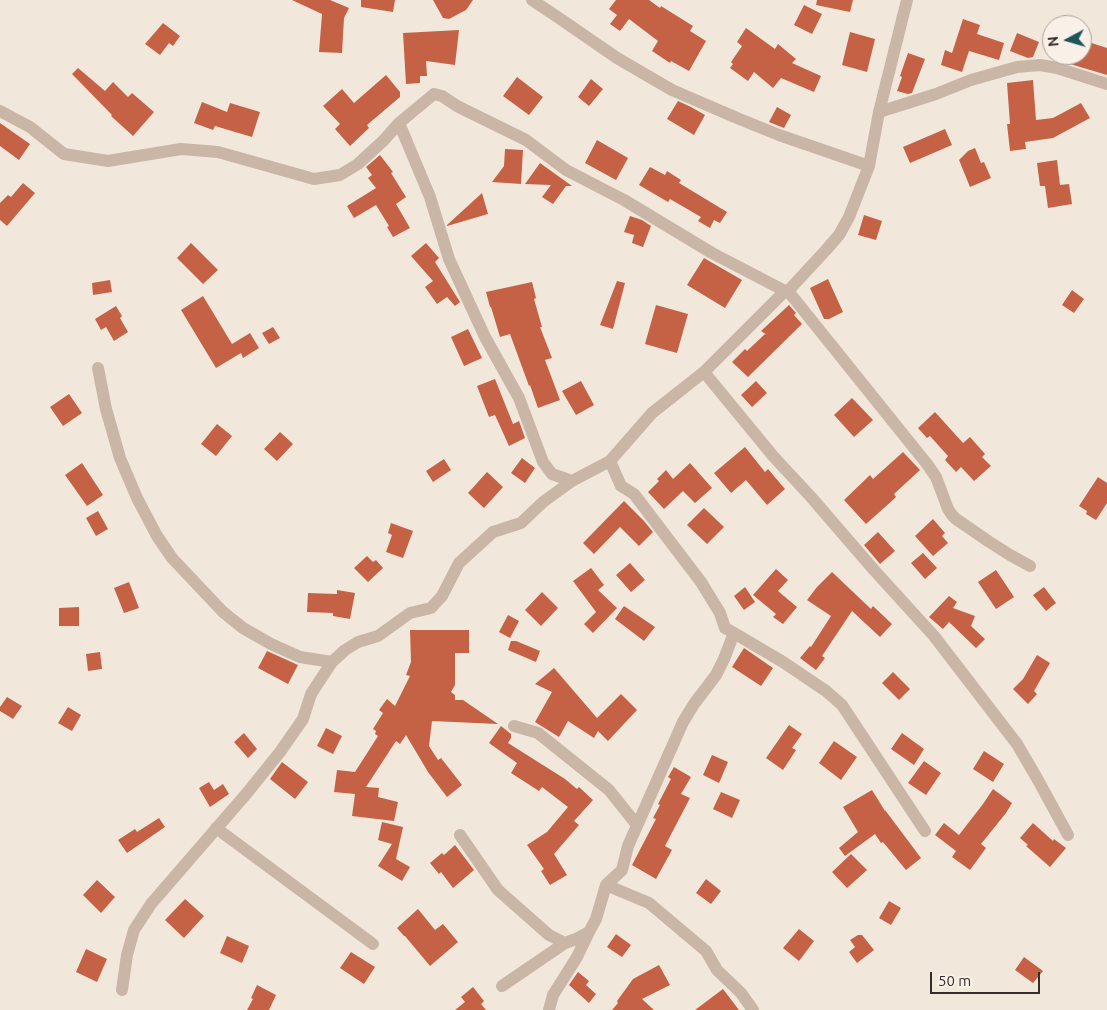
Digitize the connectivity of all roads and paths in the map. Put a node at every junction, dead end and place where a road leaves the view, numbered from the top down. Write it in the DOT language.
graph roads {
  1 [pos="532,0"];
  2 [pos="907,0"];
  3 [pos="1107,84"];
  4 [pos="0,111"];
  5 [pos="879,112"];
  6 [pos="399,123"];
  7 [pos="869,166"];
  8 [pos="787,291"];
  9 [pos="98,368"];
  10 [pos="704,372"];
  11 [pos="610,461"];
  12 [pos="572,481"];
  13 [pos="1030,566"];
  14 [pos="734,633"];
  15 [pos="332,662"];
  16 [pos="514,726"];
  17 [pos="637,825"];
  18 [pos="216,828"];
  19 [pos="925,831"];
  20 [pos="460,835"];
  21 [pos="1068,835"];
  22 [pos="606,885"];
  23 [pos="589,932"];
  24 [pos="565,943"];
  25 [pos="373,944"];
  26 [pos="502,986"];
  27 [pos="122,990"];
  28 [pos="549,1010"];
  29 [pos="753,1010"];
  1 -- 7 [label="street"];
  2 -- 5 [label="street"];
  3 -- 5 [label="street"];
  4 -- 6 [label="street"];
  5 -- 7 [label="street"];
  6 -- 8 [label="street"];
  6 -- 12 [label="street"];
  7 -- 8 [label="street"];
  8 -- 10 [label="street"];
  8 -- 13 [label="street"];
  9 -- 15 [label="street"];
  10 -- 11 [label="street"];
  10 -- 21 [label="street"];
  11 -- 12 [label="street"];
  11 -- 14 [label="street"];
  12 -- 15 [label="street"];
  14 -- 17 [label="street"];
  14 -- 19 [label="street"];
  15 -- 18 [label="street"];
  16 -- 17 [label="street"];
  17 -- 22 [label="street"];
  18 -- 25 [label="street"];
  18 -- 27 [label="street"];
  20 -- 24 [label="street"];
  22 -- 23 [label="street"];
  22 -- 29 [label="street"];
  23 -- 24 [label="street"];
  23 -- 28 [label="street"];
  24 -- 26 [label="street"];
}
